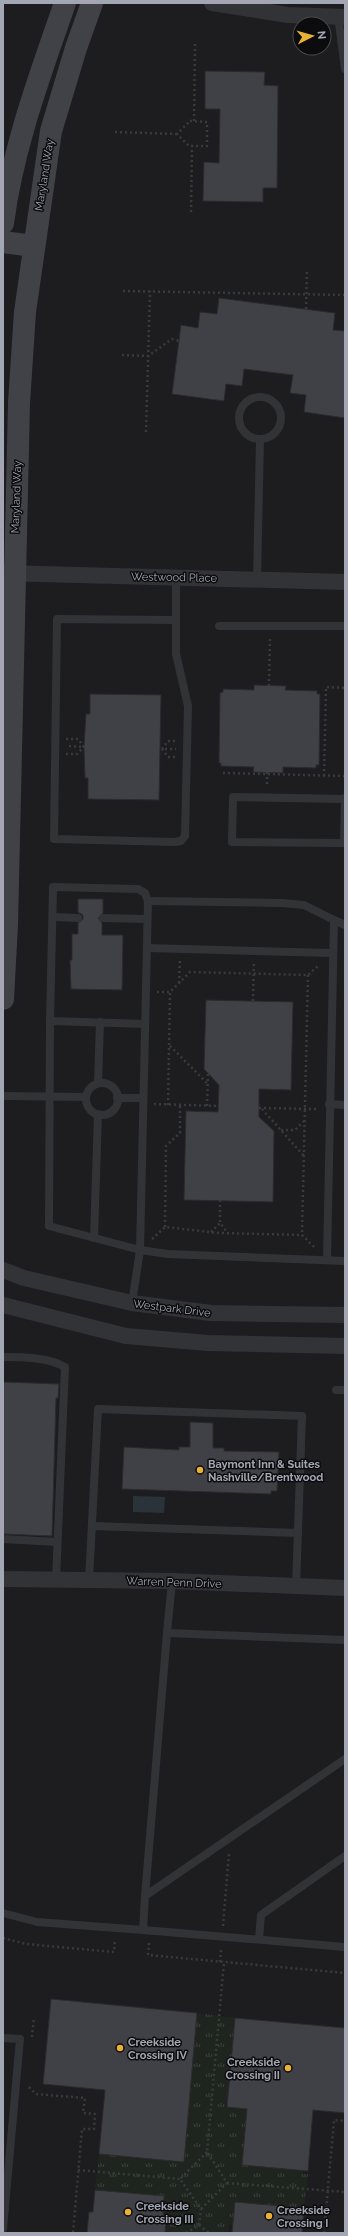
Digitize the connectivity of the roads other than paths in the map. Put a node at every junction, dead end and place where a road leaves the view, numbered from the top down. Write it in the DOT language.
graph roads {
  1 [pos="65,3"];
  2 [pos="92,3"];
  3 [pos="217,4"];
  4 [pos="341,17"];
  5 [pos="345,69"];
  6 [pos="3,223"];
  7 [pos="3,242"];
  8 [pos="33,246"];
  9 [pos="260,440"];
  10 [pos="9,573"];
  11 [pos="176,577"];
  12 [pos="258,579"];
  13 [pos="345,582"];
  14 [pos="176,620"];
  15 [pos="219,626"];
  16 [pos="345,626"];
  17 [pos="345,798"];
  18 [pos="6,866"];
  19 [pos="148,901"];
  20 [pos="53,917"];
  21 [pos="78,918"];
  22 [pos="103,918"];
  23 [pos="148,919"];
  24 [pos="334,920"];
  25 [pos="345,925"];
  26 [pos="147,948"];
  27 [pos="332,953"];
  28 [pos="3,999"];
  29 [pos="50,1021"];
  30 [pos="100,1022"];
  31 [pos="145,1024"];
  32 [pos="98,1083"];
  33 [pos="3,1096"];
  34 [pos="49,1097"];
  35 [pos="86,1097"];
  36 [pos="117,1098"];
  37 [pos="143,1101"];
  38 [pos="345,1105"];
  39 [pos="329,1107"];
  40 [pos="98,1114"];
  41 [pos="94,1238"];
  42 [pos="140,1250"];
  43 [pos="327,1260"];
  44 [pos="345,1261"];
  45 [pos="3,1270"];
  46 [pos="132,1303"];
  47 [pos="3,1305"];
  48 [pos="345,1315"];
  49 [pos="345,1346"];
  50 [pos="3,1357"];
  51 [pos="336,1390"];
  52 [pos="345,1390"];
  53 [pos="92,1526"];
  54 [pos="298,1533"];
  55 [pos="3,1539"];
  56 [pos="57,1542"];
  57 [pos="3,1579"];
  58 [pos="56,1580"];
  59 [pos="89,1580"];
  60 [pos="172,1581"];
  61 [pos="296,1587"];
  62 [pos="345,1588"];
  63 [pos="167,1633"];
  64 [pos="345,1640"];
  65 [pos="345,1759"];
  66 [pos="345,1856"];
  67 [pos="145,1896"];
  68 [pos="3,1913"];
  69 [pos="143,1930"];
  70 [pos="259,1940"];
  71 [pos="345,1947"];
  72 [pos="3,2038"];
  73 [pos="3,2229"];
  1 -- 6 [label="main road"];
  2 -- 8 [label="main road, Maryland Way"];
  3 -- 4 [label="street"];
  4 -- 5 [label="lane"];
  7 -- 8 [label="main road"];
  8 -- 10 [label="main road, Maryland Way"];
  9 -- 9 [label="lane"];
  9 -- 12 [label="lane"];
  10 -- 11 [label="street, Westwood Place"];
  10 -- 18 [label="main road, Maryland Way"];
  11 -- 12 [label="street, Westwood Place"];
  11 -- 14 [label="lane"];
  12 -- 13 [label="street, Westwood Place"];
  14 -- 14 [label="lane"];
  15 -- 16 [label="lane"];
  17 -- 17 [label="lane"];
  18 -- 28 [label="main road, Maryland Way"];
  19 -- 20 [label="lane"];
  19 -- 23 [label="lane"];
  19 -- 24 [label="lane"];
  20 -- 21 [label="lane"];
  20 -- 29 [label="lane"];
  22 -- 23 [label="lane"];
  23 -- 26 [label="lane"];
  24 -- 25 [label="lane"];
  24 -- 27 [label="lane"];
  26 -- 27 [label="lane"];
  26 -- 31 [label="lane"];
  27 -- 39 [label="lane"];
  29 -- 30 [label="lane"];
  29 -- 34 [label="lane"];
  30 -- 31 [label="lane"];
  30 -- 32 [label="lane"];
  31 -- 37 [label="lane"];
  32 -- 35 [label="lane"];
  32 -- 36 [label="lane"];
  33 -- 34 [label="lane"];
  34 -- 35 [label="lane"];
  34 -- 41 [label="lane"];
  35 -- 40 [label="lane"];
  36 -- 37 [label="lane"];
  36 -- 40 [label="lane"];
  37 -- 42 [label="lane"];
  38 -- 39 [label="lane"];
  39 -- 43 [label="lane"];
  40 -- 41 [label="lane"];
  41 -- 42 [label="lane"];
  42 -- 43 [label="lane"];
  42 -- 46 [label="lane"];
  43 -- 44 [label="lane"];
  45 -- 46 [label="street, Westpark Drive"];
  46 -- 48 [label="street, Westpark Drive"];
  47 -- 49 [label="street"];
  50 -- 56 [label="lane"];
  51 -- 52 [label="lane"];
  53 -- 54 [label="lane"];
  53 -- 54 [label="lane"];
  53 -- 59 [label="lane"];
  54 -- 61 [label="lane"];
  55 -- 56 [label="lane"];
  56 -- 58 [label="lane"];
  57 -- 58 [label="street, Warren Penn Drive"];
  58 -- 59 [label="street, Warren Penn Drive"];
  59 -- 60 [label="street, Warren Penn Drive"];
  60 -- 61 [label="street, Warren Penn Drive"];
  60 -- 63 [label="lane"];
  61 -- 62 [label="street, Warren Penn Drive"];
  63 -- 64 [label="lane"];
  63 -- 67 [label="lane"];
  65 -- 67 [label="lane"];
  66 -- 70 [label="lane"];
  67 -- 69 [label="lane"];
  68 -- 69 [label="lane"];
  69 -- 70 [label="lane"];
  70 -- 71 [label="lane"];
  72 -- 73 [label="lane"];
}
